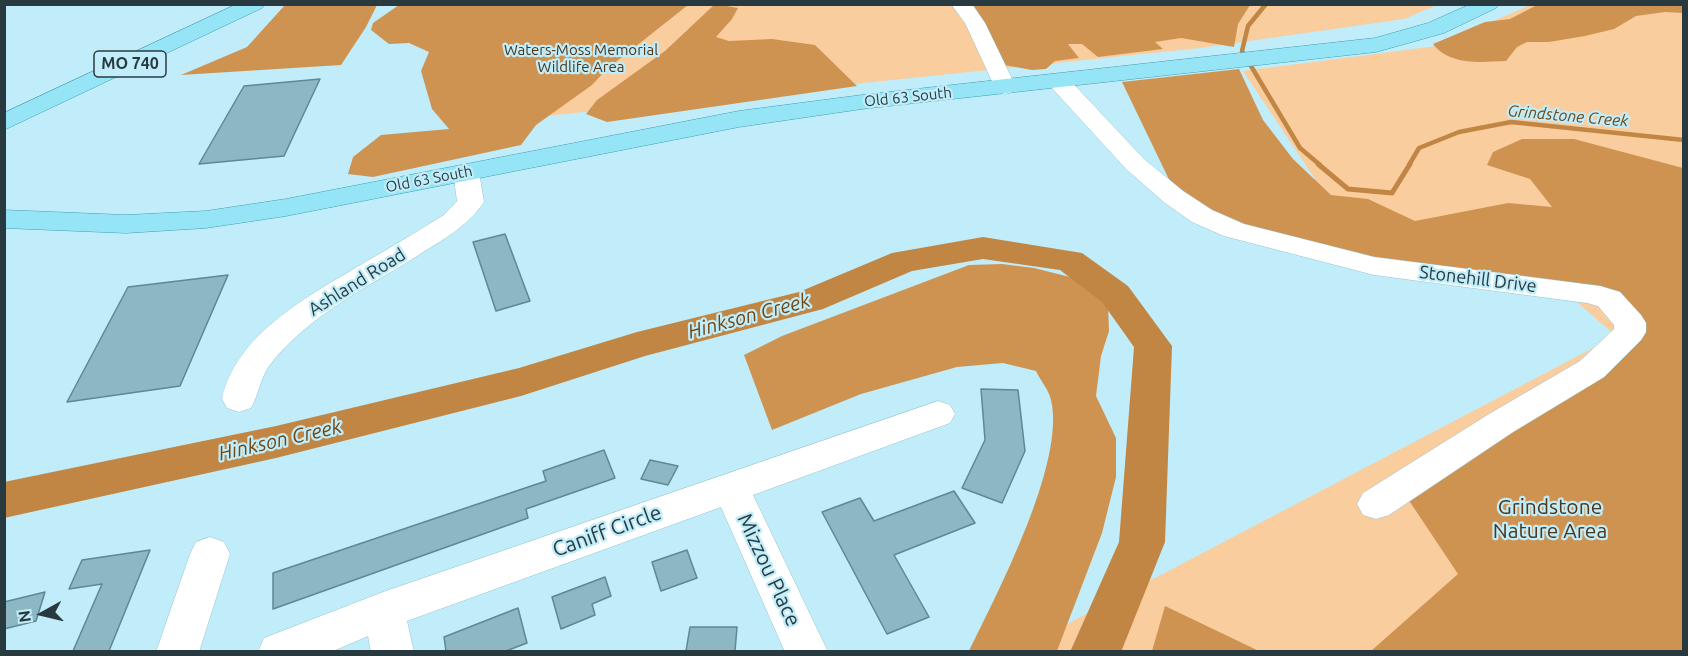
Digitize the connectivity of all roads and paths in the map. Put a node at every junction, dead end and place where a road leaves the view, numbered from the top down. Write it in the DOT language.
graph roads {
  1 [pos="229,4"];
  2 [pos="255,4"];
  3 [pos="961,4"];
  4 [pos="1490,4"];
  5 [pos="1058,81"];
  6 [pos="1005,87"];
  7 [pos="4,107"];
  8 [pos="4,123"];
  9 [pos="466,172"];
  10 [pos="325,198"];
  11 [pos="4,203"];
  12 [pos="4,219"];
  13 [pos="239,399"];
  14 [pos="938,414"];
  15 [pos="731,488"];
  16 [pos="1376,504"];
  17 [pos="210,554"];
  18 [pos="384,611"];
  19 [pos="177,651"];
  20 [pos="279,651"];
  21 [pos="393,651"];
  22 [pos="807,651"];
  1 -- 7 [label="main road, MO 740"];
  2 -- 8 [label="main road, MO 740"];
  3 -- 6 [label="street"];
  4 -- 5 [label="main road, Old 63 South"];
  5 -- 6 [label="main road, Old 63 South"];
  5 -- 16 [label="street, Stonehill Drive"];
  6 -- 9 [label="main road, Old 63 South"];
  9 -- 10 [label="main road, Old 63 South"];
  9 -- 13 [label="street, Ashland Road"];
  10 -- 11 [label="main road, Old 63 South"];
  10 -- 12 [label="main road, Old 63 South"];
  14 -- 15 [label="street, Caniff Circle"];
  15 -- 18 [label="street, Caniff Circle"];
  15 -- 22 [label="street, Mizzou Place"];
  17 -- 19 [label="street"];
  18 -- 20 [label="street, Caniff Circle"];
  18 -- 21 [label="street"];
}
